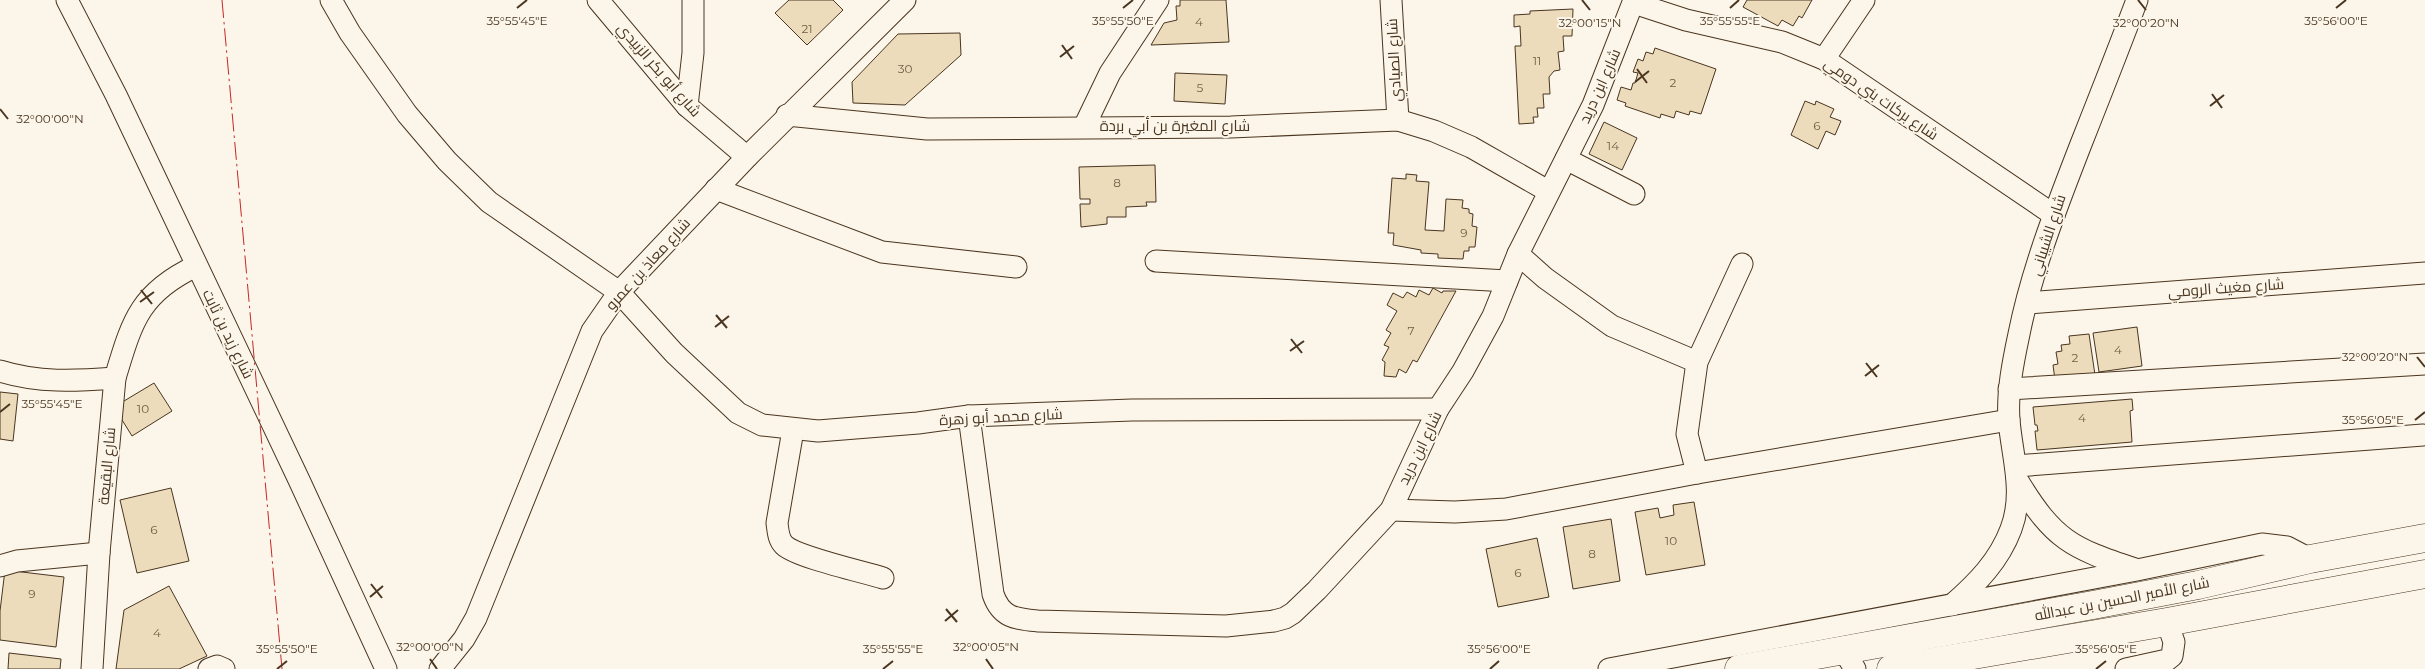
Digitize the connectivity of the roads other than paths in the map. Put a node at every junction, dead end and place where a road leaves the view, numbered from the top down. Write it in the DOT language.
graph roads {
  1 [pos="67,0"];
  2 [pos="331,0"];
  3 [pos="598,0"];
  4 [pos="693,0"];
  5 [pos="905,0"];
  6 [pos="1158,0"];
  7 [pos="1391,0"];
  8 [pos="1864,0"];
  9 [pos="2137,0"];
  10 [pos="1634,2"];
  11 [pos="1824,59"];
  12 [pos="687,106"];
  13 [pos="786,115"];
  14 [pos="1398,120"];
  15 [pos="1084,127"];
  16 [pos="747,156"];
  17 [pos="1566,159"];
  18 [pos="716,189"];
  19 [pos="1548,191"];
  20 [pos="1634,194"];
  21 [pos="2054,214"];
  22 [pos="1518,254"];
  23 [pos="1156,260"];
  24 [pos="1742,264"];
  25 [pos="196,266"];
  26 [pos="1016,267"];
  27 [pos="2425,273"];
  28 [pos="1507,281"];
  29 [pos="619,292"];
  30 [pos="2027,303"];
  31 [pos="1697,362"];
  32 [pos="2425,364"];
  33 [pos="0,371"];
  34 [pos="115,378"];
  35 [pos="2010,389"];
  36 [pos="1438,410"];
  37 [pos="969,416"];
  38 [pos="2009,420"];
  39 [pos="793,430"];
  40 [pos="2424,433"];
  41 [pos="1697,472"];
  42 [pos="2017,473"];
  43 [pos="1390,510"];
  44 [pos="2424,544"];
  45 [pos="100,553"];
  46 [pos="2310,559"];
  47 [pos="0,566"];
  48 [pos="2137,570"];
  49 [pos="2425,574"];
  50 [pos="884,578"];
  51 [pos="2390,580"];
  52 [pos="1952,605"];
  53 [pos="2167,622"];
  54 [pos="1835,661"];
  55 [pos="1922,666"];
  56 [pos="92,669"];
  57 [pos="209,669"];
  58 [pos="224,669"];
  59 [pos="386,669"];
  60 [pos="440,669"];
  61 [pos="1609,669"];
  62 [pos="1739,669"];
  63 [pos="1891,669"];
  64 [pos="2126,669"];
  1 -- 25 [label="street, شارع زيد بن ثابت"];
  2 -- 29 [label="street, شارع محمد أبو زهرة"];
  3 -- 12 [label="street, شارع أبو بكر الزبيدي"];
  4 -- 12 [label="street"];
  5 -- 13 [label="street, شارع معاذ بن عمرو"];
  6 -- 15 [label="street"];
  7 -- 14 [label="street, شارع الصيادي"];
  8 -- 11 [label="street"];
  9 -- 21 [label="street, شارع الشيباني"];
  10 -- 11 [label="street, شارع بركات بني دومي"];
  10 -- 17 [label="street, شارع ابن دريد"];
  11 -- 21 [label="street, شارع بركات بني دومي"];
  12 -- 16 [label="street, شارع أبو بكر الزبيدي"];
  13 -- 15 [label="street, شارع المغيرة بن أبي بردة"];
  13 -- 16 [label="street, شارع معاذ بن عمرو"];
  14 -- 15 [label="street, شارع المغيرة بن أبي بردة"];
  14 -- 19 [label="street, شارع المغيرة بن أبي بردة"];
  16 -- 18 [label="street, شارع معاذ بن عمرو"];
  17 -- 19 [label="street, شارع ابن دريد"];
  17 -- 20 [label="street"];
  18 -- 26 [label="street"];
  18 -- 29 [label="street, شارع معاذ بن عمرو"];
  19 -- 22 [label="street, شارع ابن دريد"];
  21 -- 30 [label="street, شارع الشيباني"];
  22 -- 28 [label="street, شارع ابن دريد"];
  22 -- 31 [label="street"];
  23 -- 28 [label="street"];
  24 -- 31 [label="street"];
  25 -- 34 [label="street, شارع البقيعة"];
  25 -- 59 [label="street, شارع زيد بن ثابت"];
  27 -- 30 [label="street, شارع مغيث الرومي"];
  28 -- 36 [label="street, شارع ابن دريد"];
  29 -- 39 [label="street, شارع محمد أبو زهرة"];
  29 -- 60 [label="street, شارع معاذ بن عمرو"];
  30 -- 35 [label="street, شارع الشيباني"];
  31 -- 41 [label="street"];
  32 -- 35 [label="street"];
  33 -- 34 [label="street"];
  34 -- 45 [label="street, شارع البقيعة"];
  35 -- 38 [label="street, شارع الشيباني"];
  36 -- 37 [label="street, شارع محمد أبو زهرة"];
  36 -- 43 [label="street, شارع ابن دريد"];
  37 -- 39 [label="street, شارع محمد أبو زهرة"];
  37 -- 43 [label="street, شارع ابن دريد"];
  38 -- 41 [label="street"];
  38 -- 42 [label="street, شارع الشيباني"];
  39 -- 50 [label="street"];
  40 -- 42 [label="street"];
  41 -- 43 [label="street"];
  42 -- 48 [label="street, شارع الشيباني"];
  42 -- 52 [label="street, شارع الشيباني"];
  44 -- 46 [label="main road, شارع الأمير الحسين بن عبدالله"];
  44 -- 51 [label="main road"];
  45 -- 47 [label="street"];
  45 -- 56 [label="street, شارع البقيعة"];
  46 -- 48 [label="street"];
  46 -- 54 [label="main road, شارع الأمير الحسين بن عبدالله"];
  48 -- 52 [label="street"];
  49 -- 51 [label="main road, شارع الأمير الحسين بن عبدالله"];
  51 -- 53 [label="main road, شارع الأمير الحسين بن عبدالله"];
  52 -- 61 [label="street"];
  53 -- 55 [label="main road, شارع الأمير الحسين بن عبدالله"];
  53 -- 64 [label="street"];
  54 -- 62 [label="main road, شارع الأمير الحسين بن عبدالله"];
  55 -- 63 [label="main road, شارع الأمير الحسين بن عبدالله"];
  57 -- 58 [label="street"];
}
